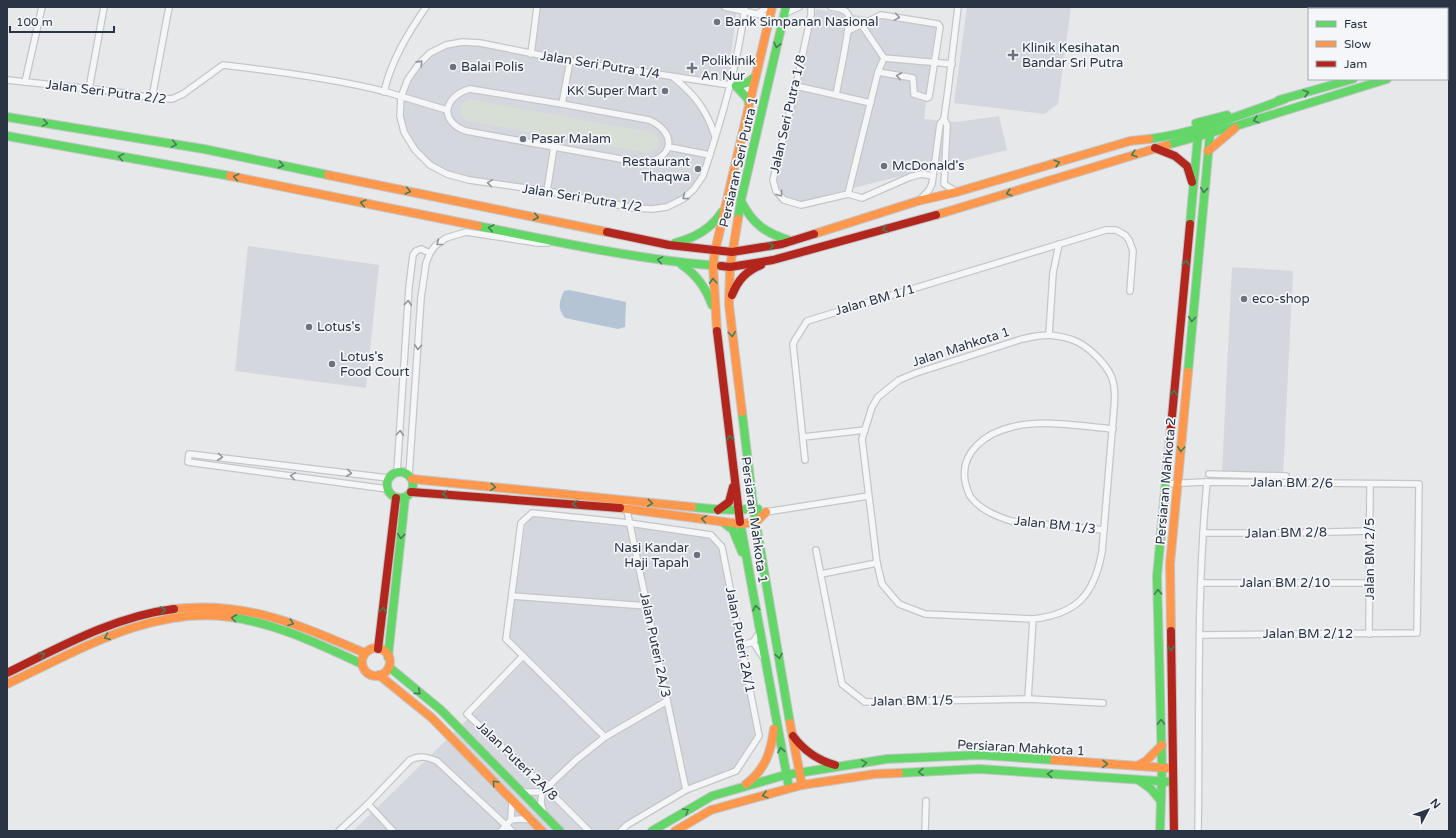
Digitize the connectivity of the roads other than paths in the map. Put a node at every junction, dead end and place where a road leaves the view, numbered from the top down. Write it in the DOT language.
graph roads {
  1 [pos="42,7"];
  2 [pos="104,7"];
  3 [pos="169,7"];
  4 [pos="426,7"];
  5 [pos="537,7"];
  6 [pos="725,7"];
  7 [pos="768,7"];
  8 [pos="772,7"];
  9 [pos="799,7"];
  10 [pos="811,7"];
  11 [pos="831,7"];
  12 [pos="958,7"];
  13 [pos="744,9"];
  14 [pos="784,9"];
  15 [pos="756,14"];
  16 [pos="770,16"];
  17 [pos="861,24"];
  18 [pos="848,31"];
  19 [pos="531,54"];
  20 [pos="884,58"];
  21 [pos="570,61"];
  22 [pos="935,62"];
  23 [pos="952,64"];
  24 [pos="878,72"];
  25 [pos="756,76"];
  26 [pos="673,77"];
  27 [pos="7,80"];
  28 [pos="1350,80"];
  29 [pos="1384,80"];
  30 [pos="25,82"];
  31 [pos="733,86"];
  32 [pos="796,86"];
  33 [pos="89,89"];
  34 [pos="753,90"];
  35 [pos="384,92"];
  36 [pos="836,95"];
  37 [pos="401,97"];
  38 [pos="152,98"];
  39 [pos="1284,99"];
  40 [pos="871,103"];
  41 [pos="562,104"];
  42 [pos="749,106"];
  43 [pos="764,107"];
  44 [pos="447,110"];
  45 [pos="7,117"];
  46 [pos="944,118"];
  47 [pos="1239,125"];
  48 [pos="1203,127"];
  49 [pos="1210,134"];
  50 [pos="7,136"];
  51 [pos="715,136"];
  52 [pos="1198,136"];
  53 [pos="1148,138"];
  54 [pos="554,147"];
  55 [pos="669,147"];
  56 [pos="1154,148"];
  57 [pos="1208,151"];
  58 [pos="710,155"];
  59 [pos="933,176"];
  60 [pos="1193,186"];
  61 [pos="547,191"];
  62 [pos="957,192"];
  63 [pos="848,194"];
  64 [pos="741,200"];
  65 [pos="918,201"];
  66 [pos="727,202"];
  67 [pos="791,241"];
  68 [pos="559,242"];
  69 [pos="1059,244"];
  70 [pos="668,245"];
  71 [pos="714,251"];
  72 [pos="732,252"];
  73 [pos="430,253"];
  74 [pos="773,260"];
  75 [pos="679,263"];
  76 [pos="712,266"];
  77 [pos="730,267"];
  78 [pos="1130,291"];
  79 [pos="729,305"];
  80 [pos="715,316"];
  81 [pos="1048,335"];
  82 [pos="1112,429"];
  83 [pos="865,430"];
  84 [pos="802,437"];
  85 [pos="805,460"];
  86 [pos="397,472"];
  87 [pos="1209,474"];
  88 [pos="1286,476"];
  89 [pos="411,477"];
  90 [pos="388,478"];
  91 [pos="735,479"];
  92 [pos="1208,482"];
  93 [pos="1165,484"];
  94 [pos="1178,484"];
  95 [pos="1370,484"];
  96 [pos="387,489"];
  97 [pos="408,495"];
  98 [pos="868,496"];
  99 [pos="396,498"];
  100 [pos="625,504"];
  101 [pos="753,508"];
  102 [pos="718,510"];
  103 [pos="738,510"];
  104 [pos="766,512"];
  105 [pos="724,522"];
  106 [pos="756,522"];
  107 [pos="629,523"];
  108 [pos="740,524"];
  109 [pos="1104,530"];
  110 [pos="1370,531"];
  111 [pos="1202,533"];
  112 [pos="816,550"];
  113 [pos="877,563"];
  114 [pos="748,564"];
  115 [pos="821,574"];
  116 [pos="1201,583"];
  117 [pos="1370,583"];
  118 [pos="512,596"];
  119 [pos="647,606"];
  120 [pos="1033,619"];
  121 [pos="760,632"];
  122 [pos="1417,633"];
  123 [pos="1369,634"];
  124 [pos="1200,635"];
  125 [pos="753,642"];
  126 [pos="742,644"];
  127 [pos="378,649"];
  128 [pos="365,653"];
  129 [pos="523,656"];
  130 [pos="388,657"];
  131 [pos="764,658"];
  132 [pos="362,664"];
  133 [pos="389,667"];
  134 [pos="7,673"];
  135 [pos="379,676"];
  136 [pos="7,684"];
  137 [pos="1028,699"];
  138 [pos="667,701"];
  139 [pos="1103,703"];
  140 [pos="775,720"];
  141 [pos="792,734"];
  142 [pos="605,737"];
  143 [pos="1162,745"];
  144 [pos="841,766"];
  145 [pos="1137,766"];
  146 [pos="1162,768"];
  147 [pos="1172,768"];
  148 [pos="798,773"];
  149 [pos="785,775"];
  150 [pos="1139,781"];
  151 [pos="1161,782"];
  152 [pos="1173,782"];
  153 [pos="802,785"];
  154 [pos="546,788"];
  155 [pos="741,788"];
  156 [pos="788,788"];
  157 [pos="520,790"];
  158 [pos="686,790"];
  159 [pos="542,792"];
  160 [pos="512,800"];
  161 [pos="1160,801"];
  162 [pos="926,802"];
  163 [pos="368,804"];
  164 [pos="544,814"];
  165 [pos="511,820"];
  166 [pos="532,820"];
  167 [pos="506,825"];
  168 [pos="339,831"];
  169 [pos="394,831"];
  170 [pos="501,831"];
  171 [pos="512,831"];
  172 [pos="542,831"];
  173 [pos="560,831"];
  174 [pos="589,831"];
  175 [pos="621,831"];
  176 [pos="652,831"];
  177 [pos="675,831"];
  178 [pos="925,831"];
  179 [pos="1160,831"];
  180 [pos="1174,831"];
  181 [pos="1198,831"];
  1 -- 30 [label="street"];
  2 -- 33 [label="street"];
  3 -- 38 [label="street"];
  4 -- 35 [label="street"];
  5 -- 19 [label="street"];
  6 -- 13 [label="street"];
  7 -- 15 [label="street"];
  8 -- 16 [label="main road, Persiaran Seri Putra 1"];
  9 -- 14 [label="street"];
  10 -- 32 [label="street, Jalan Seri Putra 1/8"];
  11 -- 18 [label="street"];
  12 -- 23 [label="street"];
  13 -- 15 [label="street"];
  13 -- 31 [label="street, Jalan Seri Putra 1/2"];
  14 -- 16 [label="main road"];
  14 -- 43 [label="main road, Persiaran Seri Putra 1, one-way"];
  15 -- 16 [label="street"];
  16 -- 25 [label="main road, Persiaran Seri Putra 1"];
  17 -- 18 [label="street"];
  17 -- 20 [label="street"];
  17 -- 22 [label="street, one-way"];
  18 -- 36 [label="street"];
  19 -- 21 [label="street, Jalan Seri Putra 1/4"];
  37 -- 19 [label="street, Jalan Seri Putra 1/4, one-way"];
  20 -- 22 [label="street"];
  20 -- 24 [label="street"];
  21 -- 26 [label="street, Jalan Seri Putra 1/4"];
  21 -- 41 [label="street"];
  22 -- 23 [label="street"];
  22 -- 24 [label="street, one-way"];
  23 -- 46 [label="street"];
  24 -- 40 [label="street"];
  25 -- 31 [label="main road"];
  25 -- 34 [label="main road, Persiaran Seri Putra 1"];
  26 -- 31 [label="street, Jalan Seri Putra 1/4"];
  26 -- 51 [label="street"];
  27 -- 30 [label="street, Jalan Seri Putra 2/2"];
  39 -- 28 [label="main road, one-way"];
  29 -- 47 [label="main road, one-way"];
  30 -- 33 [label="street, Jalan Seri Putra 2/2"];
  31 -- 34 [label="street, Jalan Seri Putra 1/4"];
  31 -- 42 [label="main road"];
  31 -- 51 [label="street, Jalan Seri Putra 1/2"];
  32 -- 36 [label="street"];
  32 -- 63 [label="street, Jalan Seri Putra 1/8, one-way"];
  33 -- 38 [label="street, Jalan Seri Putra 2/2"];
  34 -- 42 [label="main road, Persiaran Seri Putra 1"];
  34 -- 43 [label="main road"];
  35 -- 37 [label="street, Jalan Seri Putra 2/2"];
  35 -- 38 [label="street, Jalan Seri Putra 2/2"];
  36 -- 40 [label="street"];
  37 -- 44 [label="street, Jalan Seri Putra 2/2"];
  61 -- 37 [label="street, Jalan Seri Putra 1/2, one-way"];
  39 -- 48 [label="main road"];
  39 -- 53 [label="main road"];
  40 -- 63 [label="street"];
  41 -- 44 [label="street"];
  41 -- 55 [label="street"];
  42 -- 66 [label="main road, Persiaran Seri Putra 1"];
  43 -- 64 [label="main road, Persiaran Seri Putra 1"];
  44 -- 54 [label="street"];
  45 -- 70 [label="main road, one-way"];
  46 -- 59 [label="street"];
  46 -- 62 [label="street"];
  47 -- 49 [label="main road"];
  47 -- 57 [label="main road"];
  48 -- 49 [label="main road"];
  48 -- 52 [label="main road"];
  48 -- 53 [label="main road"];
  49 -- 52 [label="main road"];
  49 -- 57 [label="main road, Persiaran Mahkota 2"];
  68 -- 50 [label="main road, one-way"];
  51 -- 58 [label="street, Jalan Seri Putra 1/2"];
  52 -- 56 [label="main road"];
  52 -- 60 [label="main road, Persiaran Mahkota 2"];
  62 -- 53 [label="main road, one-way"];
  54 -- 55 [label="street"];
  54 -- 61 [label="street"];
  55 -- 58 [label="street"];
  56 -- 60 [label="main road"];
  56 -- 74 [label="main road, one-way"];
  57 -- 94 [label="main road, Persiaran Mahkota 2, one-way"];
  58 -- 61 [label="street, Jalan Seri Putra 1/2, one-way"];
  59 -- 63 [label="street, Jalan Seri Putra 1/8"];
  59 -- 65 [label="street"];
  93 -- 60 [label="main road, Persiaran Mahkota 2, one-way"];
  62 -- 65 [label="main road"];
  64 -- 67 [label="main road"];
  64 -- 72 [label="main road, Persiaran Seri Putra 1"];
  65 -- 67 [label="main road"];
  66 -- 70 [label="main road"];
  66 -- 71 [label="main road, Persiaran Seri Putra 1"];
  72 -- 67 [label="main road, one-way"];
  68 -- 73 [label="street, one-way"];
  75 -- 68 [label="main road, one-way"];
  69 -- 78 [label="street, Jalan BM 1/1"];
  69 -- 81 [label="street"];
  69 -- 84 [label="street, Jalan BM 1/1"];
  70 -- 71 [label="main road"];
  71 -- 72 [label="main road"];
  71 -- 76 [label="main road, Persiaran Seri Putra 1"];
  72 -- 77 [label="main road, Persiaran Seri Putra 1"];
  86 -- 73 [label="street, one-way"];
  73 -- 89 [label="street, one-way"];
  74 -- 77 [label="main road"];
  74 -- 79 [label="main road"];
  75 -- 76 [label="main road"];
  75 -- 80 [label="main road"];
  76 -- 77 [label="main road"];
  80 -- 76 [label="main road, Persiaran Mahkota 1, one-way"];
  77 -- 79 [label="main road, Persiaran Mahkota 1"];
  79 -- 101 [label="main road, Persiaran Mahkota 1, one-way"];
  91 -- 80 [label="main road, Persiaran Mahkota 1, one-way"];
  81 -- 82 [label="street, Jalan Mahkota 1"];
  81 -- 83 [label="street, Jalan Mahkota 1"];
  82 -- 109 [label="street, Jalan Mahkota 1"];
  82 -- 109 [label="street, Jalan BM 1/3"];
  83 -- 84 [label="street"];
  83 -- 98 [label="street, Jalan Mahkota 1"];
  84 -- 85 [label="street, Jalan BM 1/1"];
  86 -- 89 [label="main road"];
  86 -- 90 [label="main road"];
  87 -- 88 [label="street"];
  89 -- 97 [label="main road"];
  89 -- 100 [label="main road, one-way"];
  90 -- 96 [label="main road"];
  96 -- 90 [label="street, one-way"];
  91 -- 102 [label="main road"];
  91 -- 103 [label="main road, Persiaran Mahkota 1"];
  92 -- 94 [label="street, Jalan BM 2/6"];
  92 -- 95 [label="street, Jalan BM 2/6"];
  92 -- 111 [label="street"];
  93 -- 94 [label="street, Jalan BM 2/6"];
  143 -- 93 [label="main road, Persiaran Mahkota 2, one-way"];
  94 -- 147 [label="main road, Persiaran Mahkota 2, one-way"];
  95 -- 110 [label="street, Jalan BM 2/5"];
  95 -- 122 [label="street, Jalan BM 2/6"];
  96 -- 99 [label="main road"];
  97 -- 99 [label="main road"];
  100 -- 97 [label="main road, one-way"];
  97 -- 130 [label="main road, one-way"];
  98 -- 104 [label="street"];
  98 -- 113 [label="street, Jalan Mahkota 1"];
  127 -- 99 [label="main road, one-way"];
  100 -- 102 [label="main road, one-way"];
  105 -- 100 [label="main road, one-way"];
  100 -- 107 [label="street, Jalan Puteri 2A/3"];
  101 -- 103 [label="main road"];
  101 -- 104 [label="main road"];
  101 -- 106 [label="main road, Persiaran Mahkota 1"];
  102 -- 103 [label="main road"];
  103 -- 108 [label="main road, Persiaran Mahkota 1"];
  104 -- 106 [label="main road"];
  105 -- 108 [label="main road"];
  105 -- 114 [label="main road"];
  106 -- 108 [label="main road"];
  106 -- 141 [label="main road, Persiaran Mahkota 1, one-way"];
  107 -- 118 [label="street, Jalan Puteri 2A/1"];
  107 -- 119 [label="street, Jalan Puteri 2A/3"];
  107 -- 126 [label="street, Jalan Puteri 2A/1"];
  108 -- 114 [label="main road, Persiaran Mahkota 1"];
  109 -- 120 [label="street, Jalan Mahkota 1"];
  110 -- 111 [label="street, Jalan BM 2/8"];
  110 -- 117 [label="street, Jalan BM 2/5"];
  111 -- 116 [label="street"];
  112 -- 115 [label="street, Jalan BM 1/5"];
  113 -- 115 [label="street"];
  113 -- 120 [label="street, Jalan Mahkota 1"];
  121 -- 114 [label="main road, Persiaran Mahkota 1, one-way"];
  115 -- 137 [label="street, Jalan BM 1/5"];
  116 -- 117 [label="street, Jalan BM 2/10"];
  116 -- 124 [label="street"];
  117 -- 123 [label="street, Jalan BM 2/5"];
  118 -- 119 [label="street"];
  118 -- 129 [label="street, Jalan Puteri 2A/1"];
  119 -- 138 [label="street, Jalan Puteri 2A/3"];
  120 -- 137 [label="street"];
  121 -- 125 [label="street"];
  121 -- 131 [label="main road, Persiaran Mahkota 1"];
  122 -- 123 [label="street, Jalan BM 2/12"];
  123 -- 124 [label="street, Jalan BM 2/12"];
  124 -- 181 [label="street"];
  125 -- 126 [label="street"];
  125 -- 131 [label="street"];
  126 -- 158 [label="street, Jalan Puteri 2A/1"];
  127 -- 128 [label="main road"];
  127 -- 130 [label="main road"];
  128 -- 132 [label="main road"];
  134 -- 128 [label="main road, one-way"];
  129 -- 142 [label="street"];
  129 -- 154 [label="street, Jalan Puteri 2A/8"];
  130 -- 133 [label="main road"];
  131 -- 140 [label="main road, Persiaran Mahkota 1"];
  132 -- 135 [label="main road"];
  132 -- 136 [label="main road, one-way"];
  133 -- 135 [label="main road"];
  133 -- 157 [label="main road, one-way"];
  160 -- 135 [label="main road, one-way"];
  137 -- 139 [label="street, Jalan BM 1/5"];
  138 -- 142 [label="street"];
  138 -- 158 [label="street, Jalan Puteri 2A/3"];
  149 -- 140 [label="main road, Persiaran Mahkota 1, one-way"];
  140 -- 155 [label="main road"];
  141 -- 144 [label="main road"];
  141 -- 148 [label="main road, Persiaran Mahkota 1"];
  142 -- 154 [label="street"];
  143 -- 145 [label="main road"];
  143 -- 146 [label="main road, Persiaran Mahkota 2"];
  144 -- 145 [label="main road, Persiaran Mahkota 1, one-way"];
  144 -- 148 [label="main road, Persiaran Mahkota 1"];
  145 -- 146 [label="main road, Persiaran Mahkota 1"];
  146 -- 147 [label="main road, Persiaran Mahkota 1"];
  146 -- 151 [label="main road, Persiaran Mahkota 2"];
  147 -- 152 [label="main road, Persiaran Mahkota 2"];
  148 -- 149 [label="main road, Persiaran Mahkota 1"];
  148 -- 153 [label="main road, Persiaran Mahkota 1"];
  149 -- 155 [label="main road, Persiaran Mahkota 1"];
  149 -- 156 [label="main road, Persiaran Mahkota 1"];
  150 -- 151 [label="main road, Persiaran Mahkota 1"];
  150 -- 153 [label="main road, Persiaran Mahkota 1, one-way"];
  150 -- 161 [label="main road"];
  151 -- 152 [label="main road, Persiaran Mahkota 1"];
  151 -- 161 [label="main road, Persiaran Mahkota 2"];
  152 -- 180 [label="main road, Persiaran Mahkota 2"];
  153 -- 156 [label="main road, Persiaran Mahkota 1"];
  154 -- 159 [label="street"];
  154 -- 174 [label="street, Jalan Puteri 2A/8"];
  176 -- 155 [label="main road, Persiaran Mahkota 1, one-way"];
  156 -- 177 [label="main road, Persiaran Mahkota 1, one-way"];
  157 -- 159 [label="street"];
  157 -- 164 [label="main road"];
  158 -- 175 [label="street"];
  159 -- 164 [label="street"];
  160 -- 165 [label="street"];
  160 -- 166 [label="main road"];
  161 -- 179 [label="main road, Persiaran Mahkota 2"];
  162 -- 178 [label="street"];
  163 -- 167 [label="street"];
  163 -- 168 [label="street"];
  163 -- 169 [label="street"];
  164 -- 173 [label="main road"];
  165 -- 166 [label="street"];
  165 -- 167 [label="street"];
  166 -- 172 [label="main road"];
  167 -- 170 [label="street"];
  167 -- 171 [label="street"];
}
